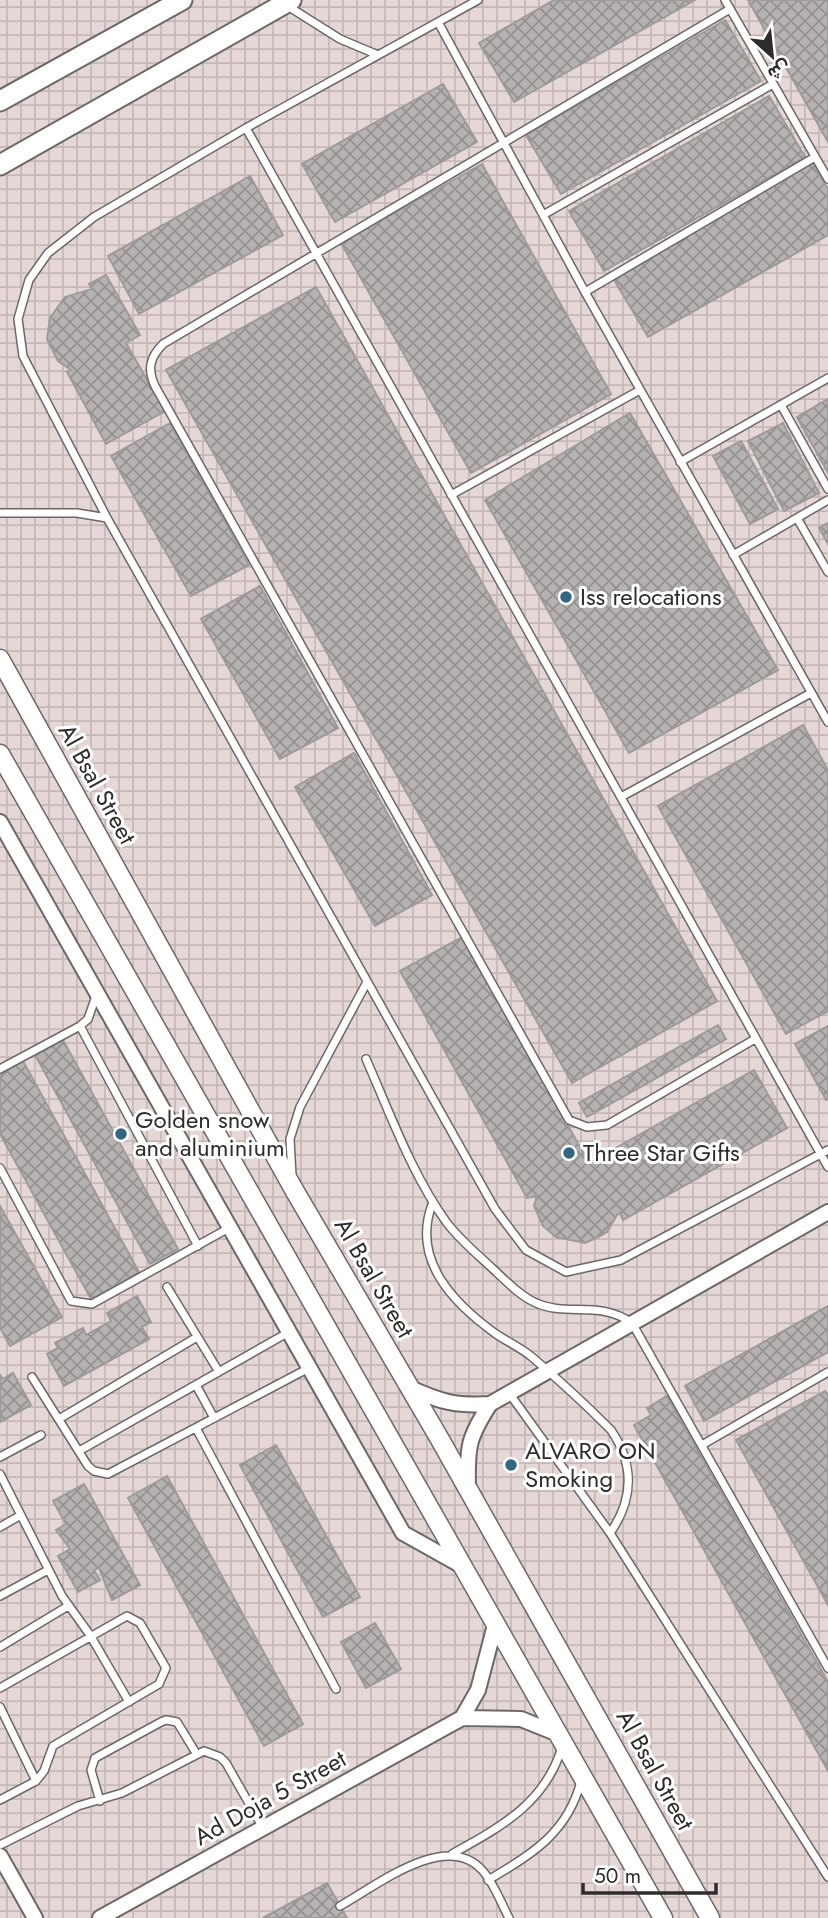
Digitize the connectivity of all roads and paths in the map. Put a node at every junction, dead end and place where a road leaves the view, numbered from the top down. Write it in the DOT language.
graph roads {
  1 [pos="153,0"];
  2 [pos="182,0"];
  3 [pos="478,0"];
  4 [pos="725,0"];
  5 [pos="288,2"];
  6 [pos="730,9"];
  7 [pos="144,21"];
  8 [pos="438,22"];
  9 [pos="378,55"];
  10 [pos="773,84"];
  11 [pos="0,101"];
  12 [pos="246,128"];
  13 [pos="503,142"];
  14 [pos="815,157"];
  15 [pos="0,164"];
  16 [pos="828,179"];
  17 [pos="542,215"];
  18 [pos="315,252"];
  19 [pos="585,292"];
  20 [pos="828,378"];
  21 [pos="640,390"];
  22 [pos="781,405"];
  23 [pos="680,462"];
  24 [pos="828,489"];
  25 [pos="451,495"];
  26 [pos="828,499"];
  27 [pos="0,513"];
  28 [pos="107,518"];
  29 [pos="797,518"];
  30 [pos="733,555"];
  31 [pos="828,572"];
  32 [pos="0,659"];
  33 [pos="811,693"];
  34 [pos="828,722"];
  35 [pos="0,754"];
  36 [pos="621,797"];
  37 [pos="0,822"];
  38 [pos="367,982"];
  39 [pos="97,995"];
  40 [pos="80,1026"];
  41 [pos="755,1040"];
  42 [pos="366,1059"];
  43 [pos="0,1069"];
  44 [pos="824,1152"];
  45 [pos="828,1167"];
  46 [pos="0,1168"];
  47 [pos="293,1188"];
  48 [pos="433,1202"];
  49 [pos="828,1212"];
  50 [pos="229,1228"];
  51 [pos="198,1246"];
  52 [pos="167,1287"];
  53 [pos="632,1323"];
  54 [pos="289,1332"];
  55 [pos="197,1337"];
  56 [pos="309,1368"];
  57 [pos="547,1371"];
  58 [pos="219,1372"];
  59 [pos="827,1375"];
  60 [pos="32,1377"];
  61 [pos="196,1385"];
  62 [pos="410,1388"];
  63 [pos="509,1393"];
  64 [pos="490,1404"];
  65 [pos="214,1418"];
  66 [pos="59,1419"];
  67 [pos="196,1428"];
  68 [pos="41,1435"];
  69 [pos="702,1445"];
  70 [pos="79,1451"];
  71 [pos="0,1457"];
  72 [pos="0,1474"];
  73 [pos="468,1489"];
  74 [pos="4,1490"];
  75 [pos="21,1515"];
  76 [pos="0,1527"];
  77 [pos="610,1533"];
  78 [pos="462,1566"];
  79 [pos="48,1570"];
  80 [pos="0,1596"];
  81 [pos="68,1606"];
  82 [pos="495,1625"];
  83 [pos="90,1635"];
  84 [pos="0,1647"];
  85 [pos="828,1668"];
  86 [pos="0,1688"];
  87 [pos="336,1689"];
  88 [pos="129,1702"];
  89 [pos="0,1707"];
  90 [pos="463,1718"];
  91 [pos="560,1738"];
  92 [pos="196,1753"];
  93 [pos="582,1777"];
  94 [pos="36,1781"];
  95 [pos="0,1800"];
  96 [pos="100,1801"];
  97 [pos="263,1828"];
  98 [pos="0,1845"];
  99 [pos="451,1854"];
  100 [pos="0,1856"];
  101 [pos="828,1877"];
  102 [pos="488,1880"];
  103 [pos="340,1906"];
  104 [pos="35,1918"];
  105 [pos="100,1918"];
  106 [pos="509,1918"];
  107 [pos="663,1918"];
  108 [pos="710,1918"];
  1 -- 7 [label="street"];
  2 -- 7 [label="main road"];
  3 -- 8 [label="lane"];
  4 -- 6 [label="lane"];
  5 -- 9 [label="lane"];
  5 -- 15 [label="main road"];
  6 -- 10 [label="lane"];
  6 -- 13 [label="lane"];
  7 -- 11 [label="main road"];
  8 -- 9 [label="lane"];
  8 -- 13 [label="lane"];
  9 -- 12 [label="lane"];
  10 -- 14 [label="lane"];
  10 -- 17 [label="lane"];
  12 -- 18 [label="lane"];
  12 -- 28 [label="lane"];
  13 -- 17 [label="lane"];
  13 -- 18 [label="lane"];
  14 -- 16 [label="lane"];
  14 -- 19 [label="lane"];
  17 -- 19 [label="lane"];
  18 -- 25 [label="lane"];
  18 -- 41 [label="lane"];
  19 -- 21 [label="lane"];
  20 -- 22 [label="lane"];
  21 -- 23 [label="lane"];
  21 -- 25 [label="lane"];
  22 -- 23 [label="lane"];
  22 -- 24 [label="lane"];
  23 -- 30 [label="lane"];
  25 -- 36 [label="lane"];
  26 -- 29 [label="lane"];
  27 -- 28 [label="lane"];
  28 -- 38 [label="lane"];
  29 -- 30 [label="lane"];
  29 -- 31 [label="lane"];
  30 -- 33 [label="lane"];
  32 -- 47 [label="street, Al Bsal Street"];
  33 -- 34 [label="lane"];
  33 -- 36 [label="lane"];
  35 -- 78 [label="street"];
  36 -- 41 [label="lane"];
  37 -- 39 [label="street"];
  38 -- 44 [label="lane"];
  38 -- 47 [label="lane"];
  39 -- 40 [label="lane"];
  39 -- 50 [label="street"];
  40 -- 43 [label="lane"];
  40 -- 51 [label="lane"];
  41 -- 44 [label="lane"];
  42 -- 48 [label="lane"];
  44 -- 45 [label="lane"];
  46 -- 51 [label="lane"];
  47 -- 62 [label="street, Al Bsal Street"];
  48 -- 53 [label="lane"];
  48 -- 57 [label="lane"];
  49 -- 53 [label="street"];
  50 -- 51 [label="lane"];
  50 -- 54 [label="street"];
  52 -- 55 [label="lane"];
  53 -- 57 [label="street"];
  53 -- 69 [label="lane"];
  54 -- 56 [label="street"];
  54 -- 58 [label="lane"];
  55 -- 58 [label="lane"];
  55 -- 66 [label="lane"];
  56 -- 65 [label="lane"];
  56 -- 78 [label="street"];
  57 -- 63 [label="street"];
  57 -- 77 [label="lane"];
  58 -- 61 [label="lane"];
  59 -- 69 [label="lane"];
  60 -- 66 [label="lane"];
  61 -- 65 [label="lane"];
  61 -- 70 [label="lane"];
  62 -- 64 [label="street"];
  62 -- 73 [label="street, Al Bsal Street"];
  63 -- 64 [label="street"];
  63 -- 77 [label="lane"];
  64 -- 73 [label="street"];
  65 -- 67 [label="lane"];
  66 -- 70 [label="lane"];
  67 -- 70 [label="lane"];
  67 -- 87 [label="lane"];
  68 -- 71 [label="lane"];
  69 -- 85 [label="lane"];
  72 -- 74 [label="lane"];
  73 -- 108 [label="street, Al Bsal Street"];
  74 -- 75 [label="lane"];
  75 -- 76 [label="lane"];
  75 -- 79 [label="lane"];
  77 -- 101 [label="lane"];
  78 -- 82 [label="street"];
  79 -- 80 [label="lane"];
  79 -- 81 [label="lane"];
  81 -- 83 [label="lane"];
  81 -- 84 [label="lane"];
  82 -- 90 [label="street"];
  82 -- 91 [label="street"];
  83 -- 86 [label="lane"];
  83 -- 88 [label="lane"];
  83 -- 88 [label="lane"];
  88 -- 94 [label="lane"];
  89 -- 94 [label="lane"];
  90 -- 91 [label="street, Ad Doja 5 Street"];
  90 -- 97 [label="street, Ad Doja 5 Street"];
  91 -- 93 [label="street"];
  91 -- 99 [label="lane"];
  92 -- 96 [label="lane"];
  92 -- 96 [label="lane"];
  92 -- 97 [label="lane"];
  93 -- 102 [label="lane"];
  93 -- 107 [label="street"];
  94 -- 95 [label="lane"];
  96 -- 98 [label="lane"];
  97 -- 105 [label="street, Ad Doja 5 Street"];
  99 -- 102 [label="lane"];
  99 -- 103 [label="lane"];
  100 -- 104 [label="street"];
  102 -- 106 [label="lane"];
}
